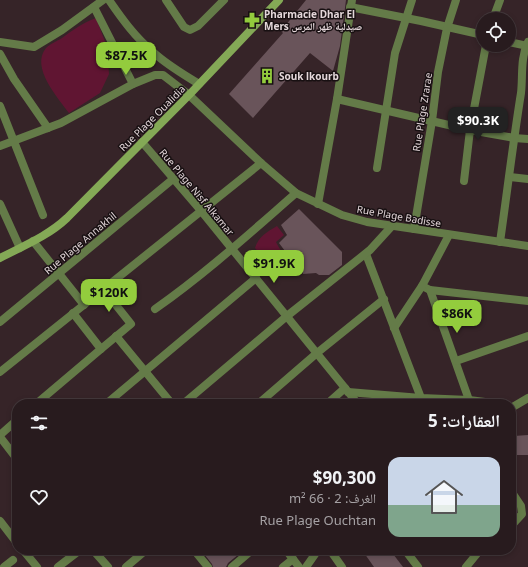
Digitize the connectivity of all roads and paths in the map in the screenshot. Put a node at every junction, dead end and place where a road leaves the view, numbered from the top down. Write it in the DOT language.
graph roads {
  1 [pos="103,0"];
  2 [pos="109,0"];
  3 [pos="224,0"];
  4 [pos="279,0"];
  5 [pos="412,0"];
  6 [pos="456,0"];
  7 [pos="500,0"];
  8 [pos="169,1"];
  9 [pos="351,4"];
  10 [pos="94,7"];
  11 [pos="496,12"];
  12 [pos="405,18"];
  13 [pos="447,28"];
  14 [pos="476,34"];
  15 [pos="0,42"];
  16 [pos="516,43"];
  17 [pos="527,45"];
  18 [pos="485,52"];
  19 [pos="0,54"];
  20 [pos="133,84"];
  21 [pos="199,84"];
  22 [pos="189,95"];
  23 [pos="337,99"];
  24 [pos="0,106"];
  25 [pos="387,110"];
  26 [pos="432,121"];
  27 [pos="48,128"];
  28 [pos="470,130"];
  29 [pos="514,138"];
  30 [pos="528,139"];
  31 [pos="14,141"];
  32 [pos="142,142"];
  33 [pos="0,146"];
  34 [pos="261,163"];
  35 [pos="377,168"];
  36 [pos="510,177"];
  37 [pos="173,179"];
  38 [pos="528,179"];
  39 [pos="464,182"];
  40 [pos="296,193"];
  41 [pos="0,204"];
  42 [pos="318,204"];
  43 [pos="202,212"];
  44 [pos="44,215"];
  45 [pos="391,227"];
  46 [pos="414,228"];
  47 [pos="448,234"];
  48 [pos="33,241"];
  49 [pos="500,242"];
  50 [pos="528,246"];
  51 [pos="20,248"];
  52 [pos="233,249"];
  53 [pos="366,254"];
  54 [pos="0,258"];
  55 [pos="59,273"];
  56 [pos="256,278"];
  57 [pos="422,286"];
  58 [pos="104,290"];
  59 [pos="430,290"];
  60 [pos="384,299"];
  61 [pos="528,301"];
  62 [pos="84,306"];
  63 [pos="155,309"];
  64 [pos="73,313"];
  65 [pos="287,316"];
  66 [pos="0,322"];
  67 [pos="394,328"];
  68 [pos="116,336"];
  69 [pos="528,336"];
  70 [pos="100,348"];
  71 [pos="317,353"];
  72 [pos="456,360"];
  73 [pos="146,371"];
  74 [pos="0,372"];
  75 [pos="346,390"];
  76 [pos="421,398"];
  77 [pos="528,398"];
  78 [pos="42,399"];
  79 [pos="112,399"];
  80 [pos="168,399"];
  81 [pos="189,399"];
  82 [pos="264,399"];
  83 [pos="334,399"];
  84 [pos="354,399"];
  85 [pos="445,399"];
  86 [pos="469,399"];
  87 [pos="516,404"];
  88 [pos="12,425"];
  89 [pos="0,436"];
  90 [pos="12,452"];
  91 [pos="516,500"];
  92 [pos="516,521"];
  93 [pos="1,524"];
  94 [pos="12,537"];
  95 [pos="27,555"];
  96 [pos="74,555"];
  97 [pos="97,555"];
  98 [pos="140,555"];
  99 [pos="198,555"];
  100 [pos="246,555"];
  101 [pos="290,555"];
  102 [pos="314,555"];
  103 [pos="334,555"];
  104 [pos="409,555"];
  105 [pos="476,555"];
  106 [pos="293,559"];
  107 [pos="13,560"];
  108 [pos="4,567"];
  109 [pos="38,567"];
  110 [pos="58,567"];
  111 [pos="108,567"];
  112 [pos="126,567"];
  113 [pos="208,567"];
  114 [pos="232,567"];
  115 [pos="283,567"];
  116 [pos="300,567"];
  117 [pos="306,567"];
  118 [pos="342,567"];
  119 [pos="418,567"];
  120 [pos="466,567"];
  1 -- 10 [label="street"];
  2 -- 21 [label="street"];
  3 -- 8 [label="street"];
  4 -- 21 [label="street, Rue Plage Oualidia"];
  5 -- 12 [label="street"];
  6 -- 13 [label="street, Rue Plage Zrarae"];
  7 -- 11 [label="street"];
  9 -- 12 [label="street"];
  9 -- 23 [label="street"];
  10 -- 15 [label="street"];
  10 -- 20 [label="street"];
  12 -- 13 [label="street"];
  12 -- 25 [label="street"];
  13 -- 14 [label="street"];
  13 -- 26 [label="street, Rue Plage Zrarae"];
  16 -- 17 [label="street"];
  17 -- 29 [label="street"];
  18 -- 28 [label="street"];
  19 -- 27 [label="street"];
  20 -- 22 [label="street, Rue Plage Badisse"];
  20 -- 27 [label="street, Rue Plage Badisse"];
  21 -- 22 [label="street, Rue Plage Oualidia"];
  22 -- 32 [label="street, Rue Plage Oualidia"];
  22 -- 34 [label="street, Rue Plage Badisse"];
  23 -- 25 [label="street"];
  23 -- 42 [label="street"];
  24 -- 31 [label="street"];
  25 -- 26 [label="street"];
  25 -- 35 [label="street"];
  26 -- 28 [label="street"];
  26 -- 46 [label="street, Rue Plage Zrarae"];
  27 -- 31 [label="street, Rue Plage Badisse"];
  28 -- 29 [label="street"];
  28 -- 39 [label="street"];
  29 -- 30 [label="street"];
  29 -- 36 [label="street"];
  31 -- 33 [label="street, Rue Plage Badisse"];
  31 -- 44 [label="street"];
  32 -- 37 [label="street, Rue Plage Nisf Alkamar"];
  32 -- 48 [label="street, Rue Plage Oualidia"];
  34 -- 40 [label="street, Rue Plage Badisse"];
  34 -- 43 [label="street"];
  36 -- 38 [label="street"];
  36 -- 49 [label="street"];
  37 -- 43 [label="street, Rue Plage Nisf Alkamar"];
  37 -- 55 [label="street, Rue Plage Annakhil"];
  40 -- 42 [label="street, Rue Plage Badisse"];
  40 -- 52 [label="street"];
  41 -- 51 [label="street"];
  42 -- 45 [label="street, Rue Plage Badisse"];
  43 -- 52 [label="street, Rue Plage Nisf Alkamar"];
  43 -- 58 [label="street"];
  45 -- 46 [label="street, Rue Plage Badisse"];
  45 -- 53 [label="street"];
  46 -- 47 [label="street, Rue Plage Badisse"];
  47 -- 49 [label="street, Rue Plage Badisse"];
  47 -- 57 [label="street"];
  48 -- 51 [label="street, Rue Plage Oualidia"];
  48 -- 55 [label="street"];
  49 -- 50 [label="street, Rue Plage Badisse"];
  51 -- 54 [label="street, Rue Plage Oualidia"];
  52 -- 56 [label="street, Rue Plage Nisf Alkamar"];
  52 -- 63 [label="street"];
  53 -- 60 [label="street"];
  53 -- 65 [label="street"];
  55 -- 62 [label="street"];
  55 -- 66 [label="street, Rue Plage Annakhil"];
  56 -- 65 [label="street, Rue Plage Nisf Alkamar"];
  56 -- 73 [label="street"];
  57 -- 59 [label="street"];
  57 -- 67 [label="street"];
  58 -- 62 [label="street"];
  58 -- 68 [label="street"];
  59 -- 61 [label="street"];
  59 -- 72 [label="street"];
  60 -- 67 [label="street"];
  60 -- 71 [label="street"];
  62 -- 64 [label="street"];
  64 -- 70 [label="street"];
  64 -- 74 [label="street"];
  65 -- 71 [label="street, Rue Plage Nisf Alkamar"];
  65 -- 81 [label="street"];
  67 -- 76 [label="street"];
  68 -- 70 [label="street"];
  68 -- 73 [label="street"];
  69 -- 72 [label="street"];
  70 -- 78 [label="street"];
  71 -- 75 [label="street, Rue Plage Nisf Alkamar"];
  71 -- 82 [label="street"];
  72 -- 86 [label="street"];
  73 -- 79 [label="street"];
  73 -- 80 [label="street"];
  75 -- 76 [label="street"];
  75 -- 83 [label="street"];
  75 -- 84 [label="street, Rue Plage Nisf Alkamar"];
  76 -- 85 [label="street"];
  77 -- 87 [label="street"];
  88 -- 89 [label="street"];
  89 -- 90 [label="street"];
  91 -- 92 [label="street"];
  93 -- 94 [label="street"];
  95 -- 109 [label="street"];
  96 -- 110 [label="street"];
  97 -- 111 [label="street"];
  98 -- 112 [label="street"];
  99 -- 113 [label="street"];
  100 -- 114 [label="street"];
  101 -- 106 [label="street"];
  102 -- 117 [label="street"];
  103 -- 118 [label="street"];
  104 -- 119 [label="street"];
  105 -- 120 [label="street"];
  106 -- 115 [label="street"];
  106 -- 116 [label="street"];
  107 -- 108 [label="street"];
}
